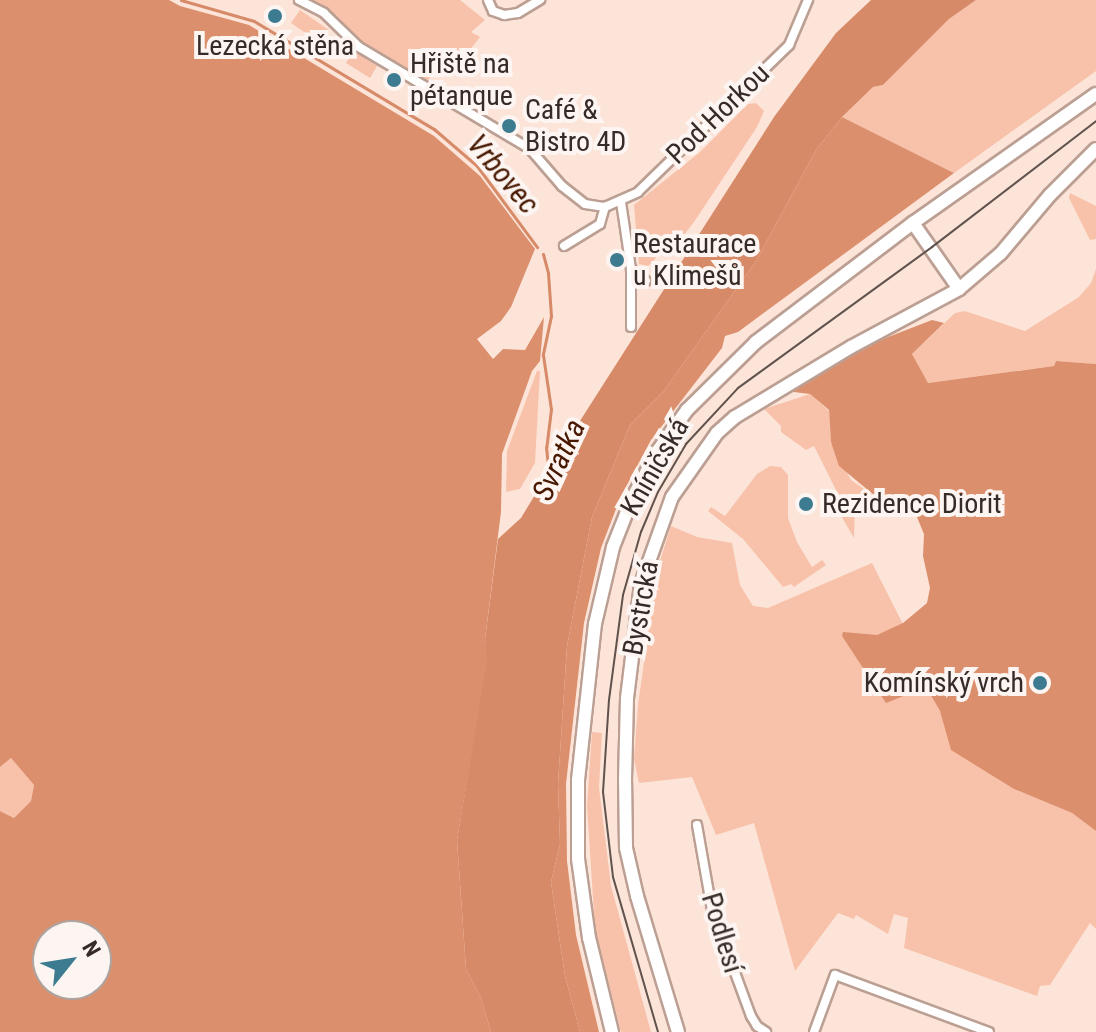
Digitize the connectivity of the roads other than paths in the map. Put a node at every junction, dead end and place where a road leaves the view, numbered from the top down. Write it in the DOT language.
graph roads {
  1 [pos="299,0"];
  2 [pos="488,0"];
  3 [pos="540,0"];
  4 [pos="808,0"];
  5 [pos="1096,94"];
  6 [pos="1096,149"];
  7 [pos="621,202"];
  8 [pos="605,207"];
  9 [pos="913,223"];
  10 [pos="564,246"];
  11 [pos="631,269"];
  12 [pos="646,281"];
  13 [pos="959,289"];
  14 [pos="631,327"];
  15 [pos="697,825"];
  16 [pos="612,1032"];
  17 [pos="678,1032"];
  18 [pos="766,1032"];
  19 [pos="814,1032"];
  20 [pos="989,1032"];
  1 -- 8 [label="street"];
  2 -- 3 [label="street"];
  4 -- 7 [label="street, Pod Horkou"];
  5 -- 9 [label="street, Kníničská"];
  6 -- 13 [label="street, Bystrcká"];
  7 -- 8 [label="street, Pod Horkou"];
  7 -- 11 [label="street"];
  8 -- 10 [label="street"];
  9 -- 13 [label="street"];
  9 -- 16 [label="street, Kníničská"];
  11 -- 12 [label="street"];
  11 -- 14 [label="street"];
  13 -- 17 [label="street, Bystrcká"];
  15 -- 18 [label="street, Podlesí"];
  19 -- 20 [label="street"];
}
